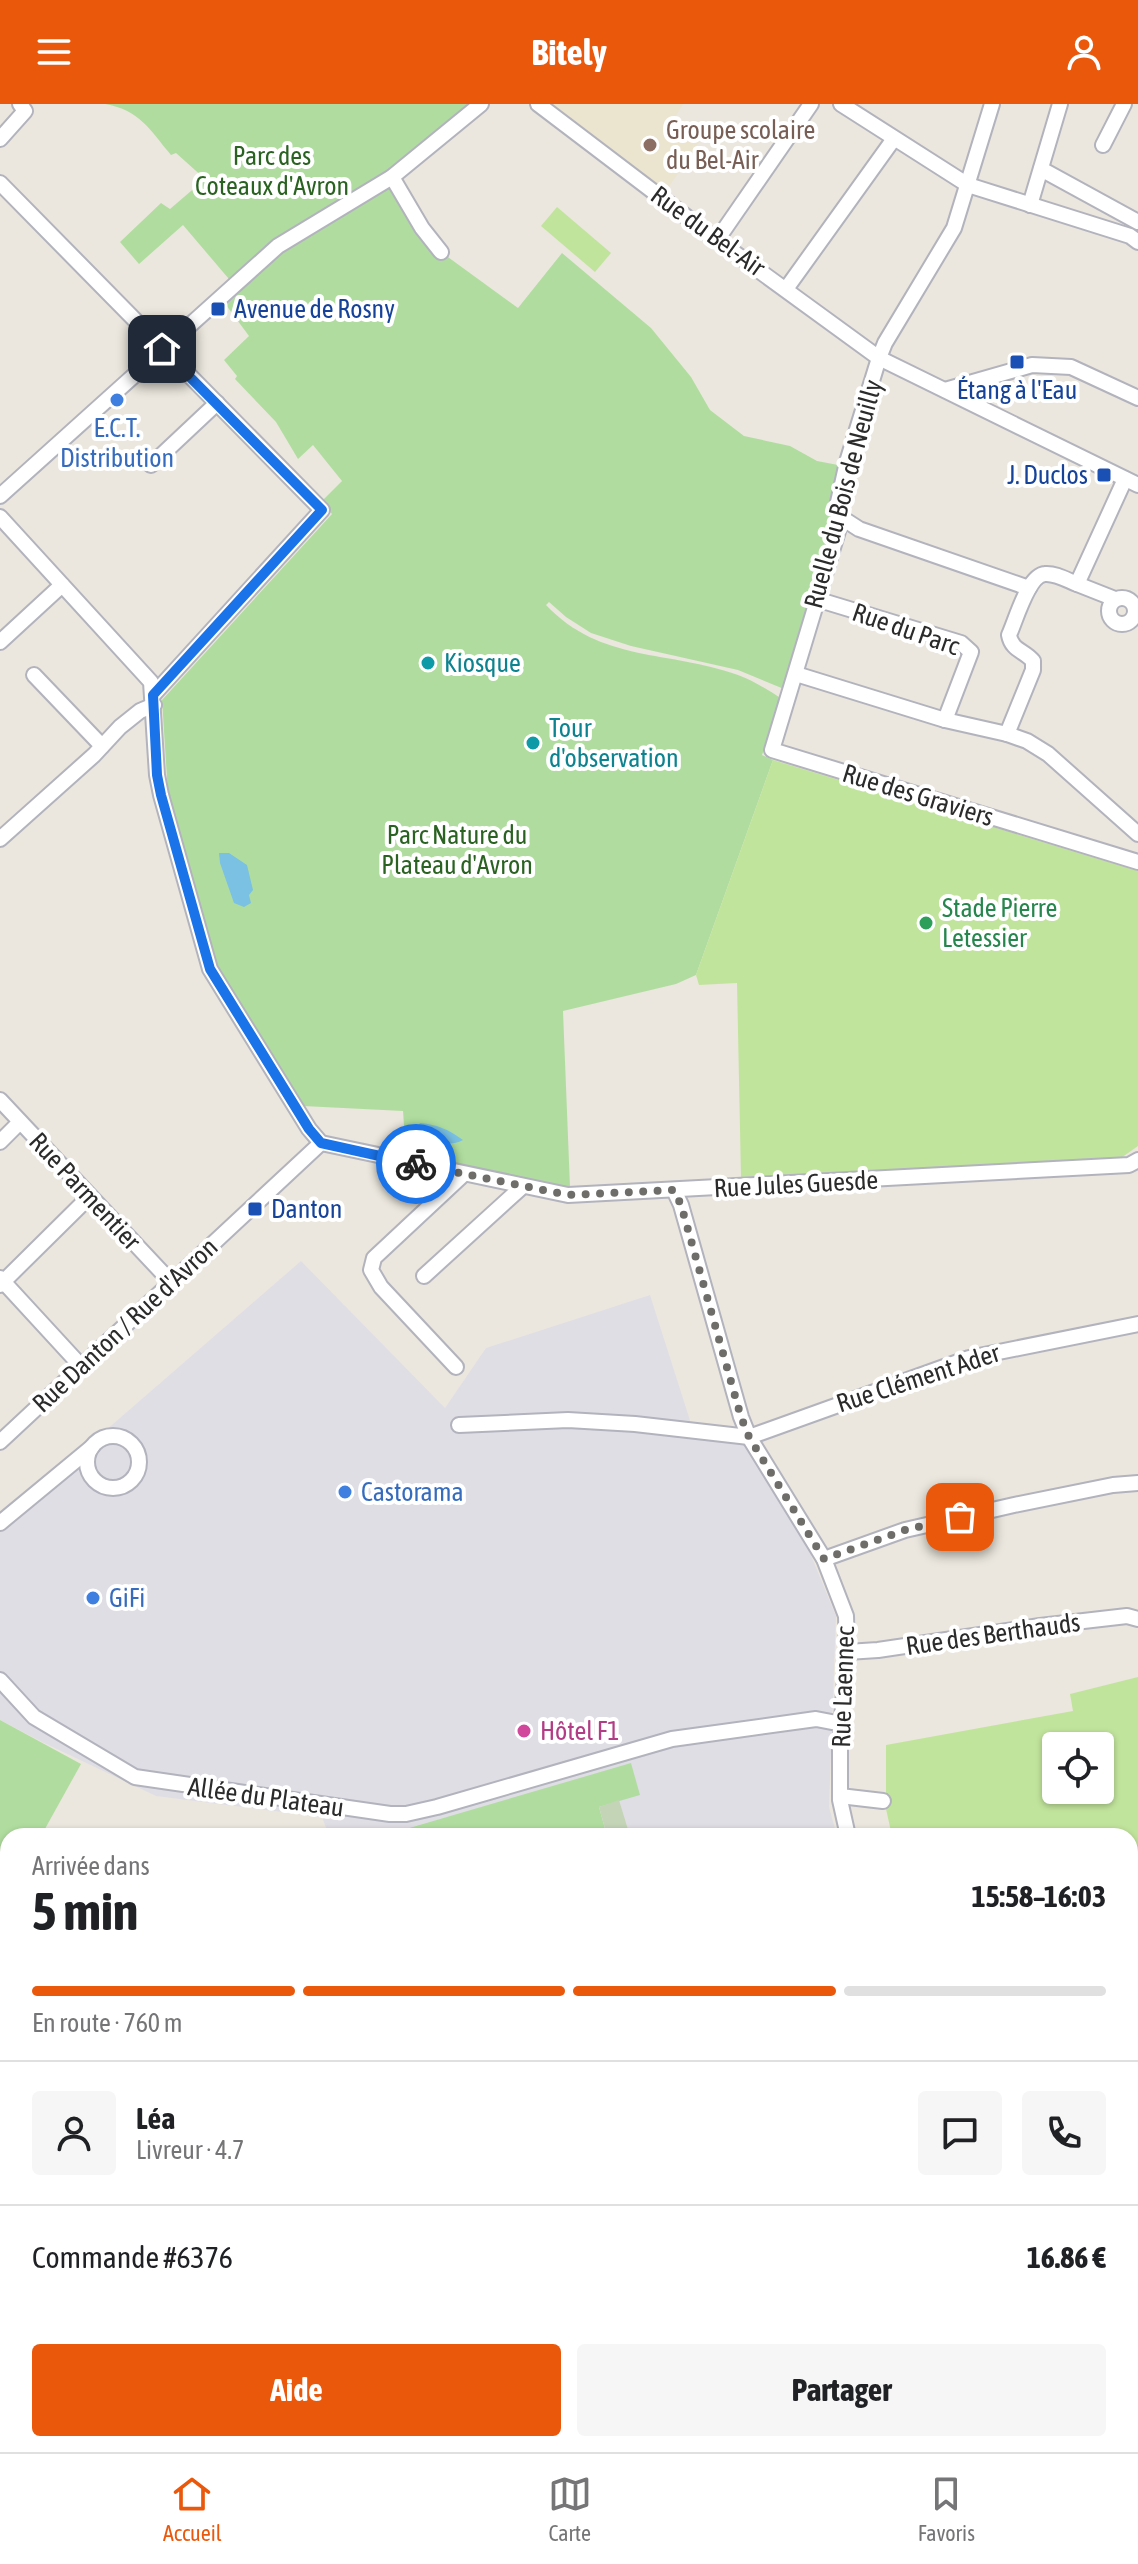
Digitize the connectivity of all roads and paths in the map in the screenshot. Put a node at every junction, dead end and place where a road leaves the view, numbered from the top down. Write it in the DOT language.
graph roads {
  1 [pos="20,104"];
  2 [pos="481,104"];
  3 [pos="538,104"];
  4 [pos="811,104"];
  5 [pos="841,104"];
  6 [pos="1060,104"];
  7 [pos="1124,104"];
  8 [pos="990,105"];
  9 [pos="890,137"];
  10 [pos="0,139"];
  11 [pos="1103,145"];
  12 [pos="1041,169"];
  13 [pos="392,177"];
  14 [pos="0,183"];
  15 [pos="968,185"];
  16 [pos="850,188"];
  17 [pos="1030,205"];
  18 [pos="1138,222"];
  19 [pos="717,240"];
  20 [pos="1138,242"];
  21 [pos="441,252"];
  22 [pos="786,289"];
  23 [pos="162,349"];
  24 [pos="879,358"];
  25 [pos="945,390"];
  26 [pos="1138,398"];
  27 [pos="217,403"];
  28 [pos="151,465"];
  29 [pos="1131,482"];
  30 [pos="0,496"];
  31 [pos="0,517"];
  32 [pos="842,518"];
  33 [pos="1077,584"];
  34 [pos="62,585"];
  35 [pos="1029,588"];
  36 [pos="816,599"];
  37 [pos="1115,599"];
  38 [pos="0,642"];
  39 [pos="34,675"];
  40 [pos="795,675"];
  41 [pos="153,700"];
  42 [pos="945,720"];
  43 [pos="1007,734"];
  44 [pos="102,746"];
  45 [pos="1138,834"];
  46 [pos="0,839"];
  47 [pos="1138,862"];
  48 [pos="0,1100"];
  49 [pos="20,1122"];
  50 [pos="0,1142"];
  51 [pos="321,1143"];
  52 [pos="1138,1160"];
  53 [pos="464,1174"];
  54 [pos="523,1186"];
  55 [pos="674,1190"];
  56 [pos="89,1197"];
  57 [pos="424,1276"];
  58 [pos="1,1281"];
  59 [pos="171,1282"];
  60 [pos="1138,1324"];
  61 [pos="81,1366"];
  62 [pos="456,1367"];
  63 [pos="459,1425"];
  64 [pos="749,1437"];
  65 [pos="0,1442"];
  66 [pos="95,1444"];
  67 [pos="65,1470"];
  68 [pos="91,1475"];
  69 [pos="1138,1483"];
  70 [pos="0,1523"];
  71 [pos="824,1559"];
  72 [pos="1138,1619"];
  73 [pos="847,1652"];
  74 [pos="0,1680"];
  75 [pos="842,1724"];
  76 [pos="840,1796"];
  77 [pos="883,1801"];
  78 [pos="846,1828"];
  1 -- 10 [label="street"];
  2 -- 13 [label="street"];
  3 -- 19 [label="street, Rue du Bel-Air"];
  4 -- 19 [label="street"];
  5 -- 9 [label="street"];
  6 -- 12 [label="street"];
  7 -- 11 [label="street"];
  8 -- 15 [label="street"];
  9 -- 15 [label="street"];
  9 -- 16 [label="street"];
  9 -- 22 [label="street"];
  12 -- 17 [label="street"];
  12 -- 18 [label="street"];
  13 -- 21 [label="street"];
  13 -- 23 [label="street"];
  14 -- 23 [label="street"];
  15 -- 17 [label="street"];
  15 -- 24 [label="street"];
  17 -- 20 [label="street"];
  19 -- 22 [label="street, Rue du Bel-Air"];
  22 -- 24 [label="street, Rue du Bel-Air"];
  23 -- 27 [label="street"];
  23 -- 30 [label="street"];
  24 -- 25 [label="street, Rue du Bel-Air"];
  24 -- 32 [label="street, Ruelle du Bois de Neuilly"];
  25 -- 26 [label="street"];
  25 -- 29 [label="street, Rue du Bel-Air"];
  27 -- 28 [label="street"];
  27 -- 41 [label="street"];
  29 -- 33 [label="street"];
  31 -- 34 [label="street"];
  32 -- 35 [label="street"];
  32 -- 36 [label="street, Ruelle du Bois de Neuilly"];
  33 -- 35 [label="street"];
  33 -- 37 [label="street"];
  34 -- 38 [label="street"];
  34 -- 41 [label="street"];
  35 -- 43 [label="street"];
  36 -- 40 [label="street, Ruelle du Bois de Neuilly"];
  36 -- 42 [label="street, Rue du Parc"];
  39 -- 44 [label="street"];
  40 -- 42 [label="street"];
  40 -- 47 [label="street, Rue des Graviers"];
  41 -- 44 [label="street"];
  41 -- 51 [label="street"];
  42 -- 43 [label="street"];
  43 -- 45 [label="street"];
  44 -- 46 [label="street"];
  48 -- 49 [label="street, Rue Parmentier"];
  49 -- 50 [label="street"];
  49 -- 56 [label="street, Rue Parmentier"];
  51 -- 53 [label="street, Rue Jules Guesde"];
  51 -- 59 [label="street, Rue Danton / Rue d'Avron"];
  52 -- 55 [label="street, Rue Jules Guesde"];
  53 -- 54 [label="street, Rue Jules Guesde"];
  53 -- 62 [label="street"];
  54 -- 55 [label="street, Rue Jules Guesde"];
  54 -- 57 [label="street"];
  55 -- 64 [label="street, Rue Laennec"];
  56 -- 58 [label="street"];
  56 -- 59 [label="street, Rue Parmentier"];
  58 -- 61 [label="street"];
  59 -- 61 [label="street, Rue Danton / Rue d'Avron"];
  60 -- 64 [label="street, Rue Clément Ader"];
  61 -- 65 [label="street, Rue Danton / Rue d'Avron"];
  63 -- 64 [label="street"];
  64 -- 71 [label="street, Rue Laennec"];
  66 -- 67 [label="street"];
  66 -- 68 [label="street"];
  66 -- 68 [label="street"];
  67 -- 68 [label="street"];
  67 -- 70 [label="street"];
  69 -- 71 [label="street"];
  71 -- 73 [label="street, Rue Laennec"];
  72 -- 73 [label="street, Rue des Berthauds"];
  73 -- 75 [label="street, Rue Laennec"];
  74 -- 75 [label="street, Allée du Plateau"];
  75 -- 76 [label="street, Rue Laennec"];
  76 -- 77 [label="street"];
  76 -- 78 [label="street, Rue Laennec"];
}
